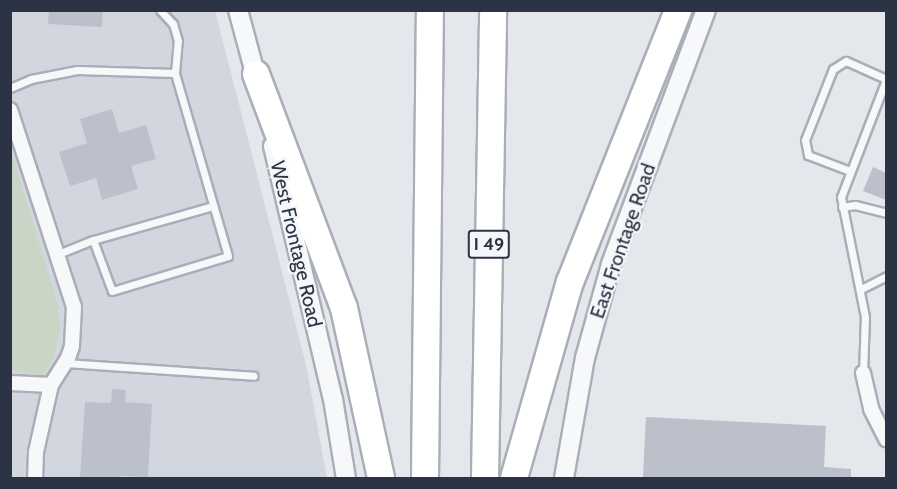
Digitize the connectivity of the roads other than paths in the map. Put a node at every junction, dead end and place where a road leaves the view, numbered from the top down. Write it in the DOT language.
graph roads {
  1 [pos="160,10"];
  2 [pos="238,10"];
  3 [pos="430,10"];
  4 [pos="493,10"];
  5 [pos="678,10"];
  6 [pos="706,10"];
  7 [pos="175,74"];
  8 [pos="256,74"];
  9 [pos="886,79"];
  10 [pos="10,88"];
  11 [pos="10,110"];
  12 [pos="850,171"];
  13 [pos="213,206"];
  14 [pos="842,207"];
  15 [pos="886,213"];
  16 [pos="93,240"];
  17 [pos="58,254"];
  18 [pos="886,276"];
  19 [pos="861,289"];
  20 [pos="65,363"];
  21 [pos="863,373"];
  22 [pos="254,376"];
  23 [pos="10,383"];
  24 [pos="51,386"];
  25 [pos="886,439"];
  26 [pos="35,478"];
  27 [pos="346,478"];
  28 [pos="381,478"];
  29 [pos="424,478"];
  30 [pos="485,478"];
  31 [pos="514,478"];
  32 [pos="564,478"];
  1 -- 7 [label="lane"];
  2 -- 8 [label="street, West Frontage Road"];
  3 -- 29 [label="highway"];
  4 -- 30 [label="highway, I 49"];
  5 -- 31 [label="highway"];
  6 -- 32 [label="street, East Frontage Road"];
  7 -- 10 [label="lane"];
  7 -- 13 [label="lane"];
  8 -- 27 [label="street, West Frontage Road"];
  8 -- 28 [label="highway"];
  9 -- 12 [label="lane"];
  9 -- 12 [label="lane"];
  11 -- 17 [label="street"];
  12 -- 14 [label="lane"];
  13 -- 16 [label="lane"];
  13 -- 16 [label="lane"];
  14 -- 15 [label="lane"];
  14 -- 19 [label="lane"];
  16 -- 17 [label="lane"];
  17 -- 20 [label="street"];
  18 -- 19 [label="lane"];
  19 -- 21 [label="lane"];
  20 -- 22 [label="lane"];
  20 -- 24 [label="street"];
  21 -- 25 [label="street"];
  23 -- 24 [label="street"];
  24 -- 26 [label="street"];
}
